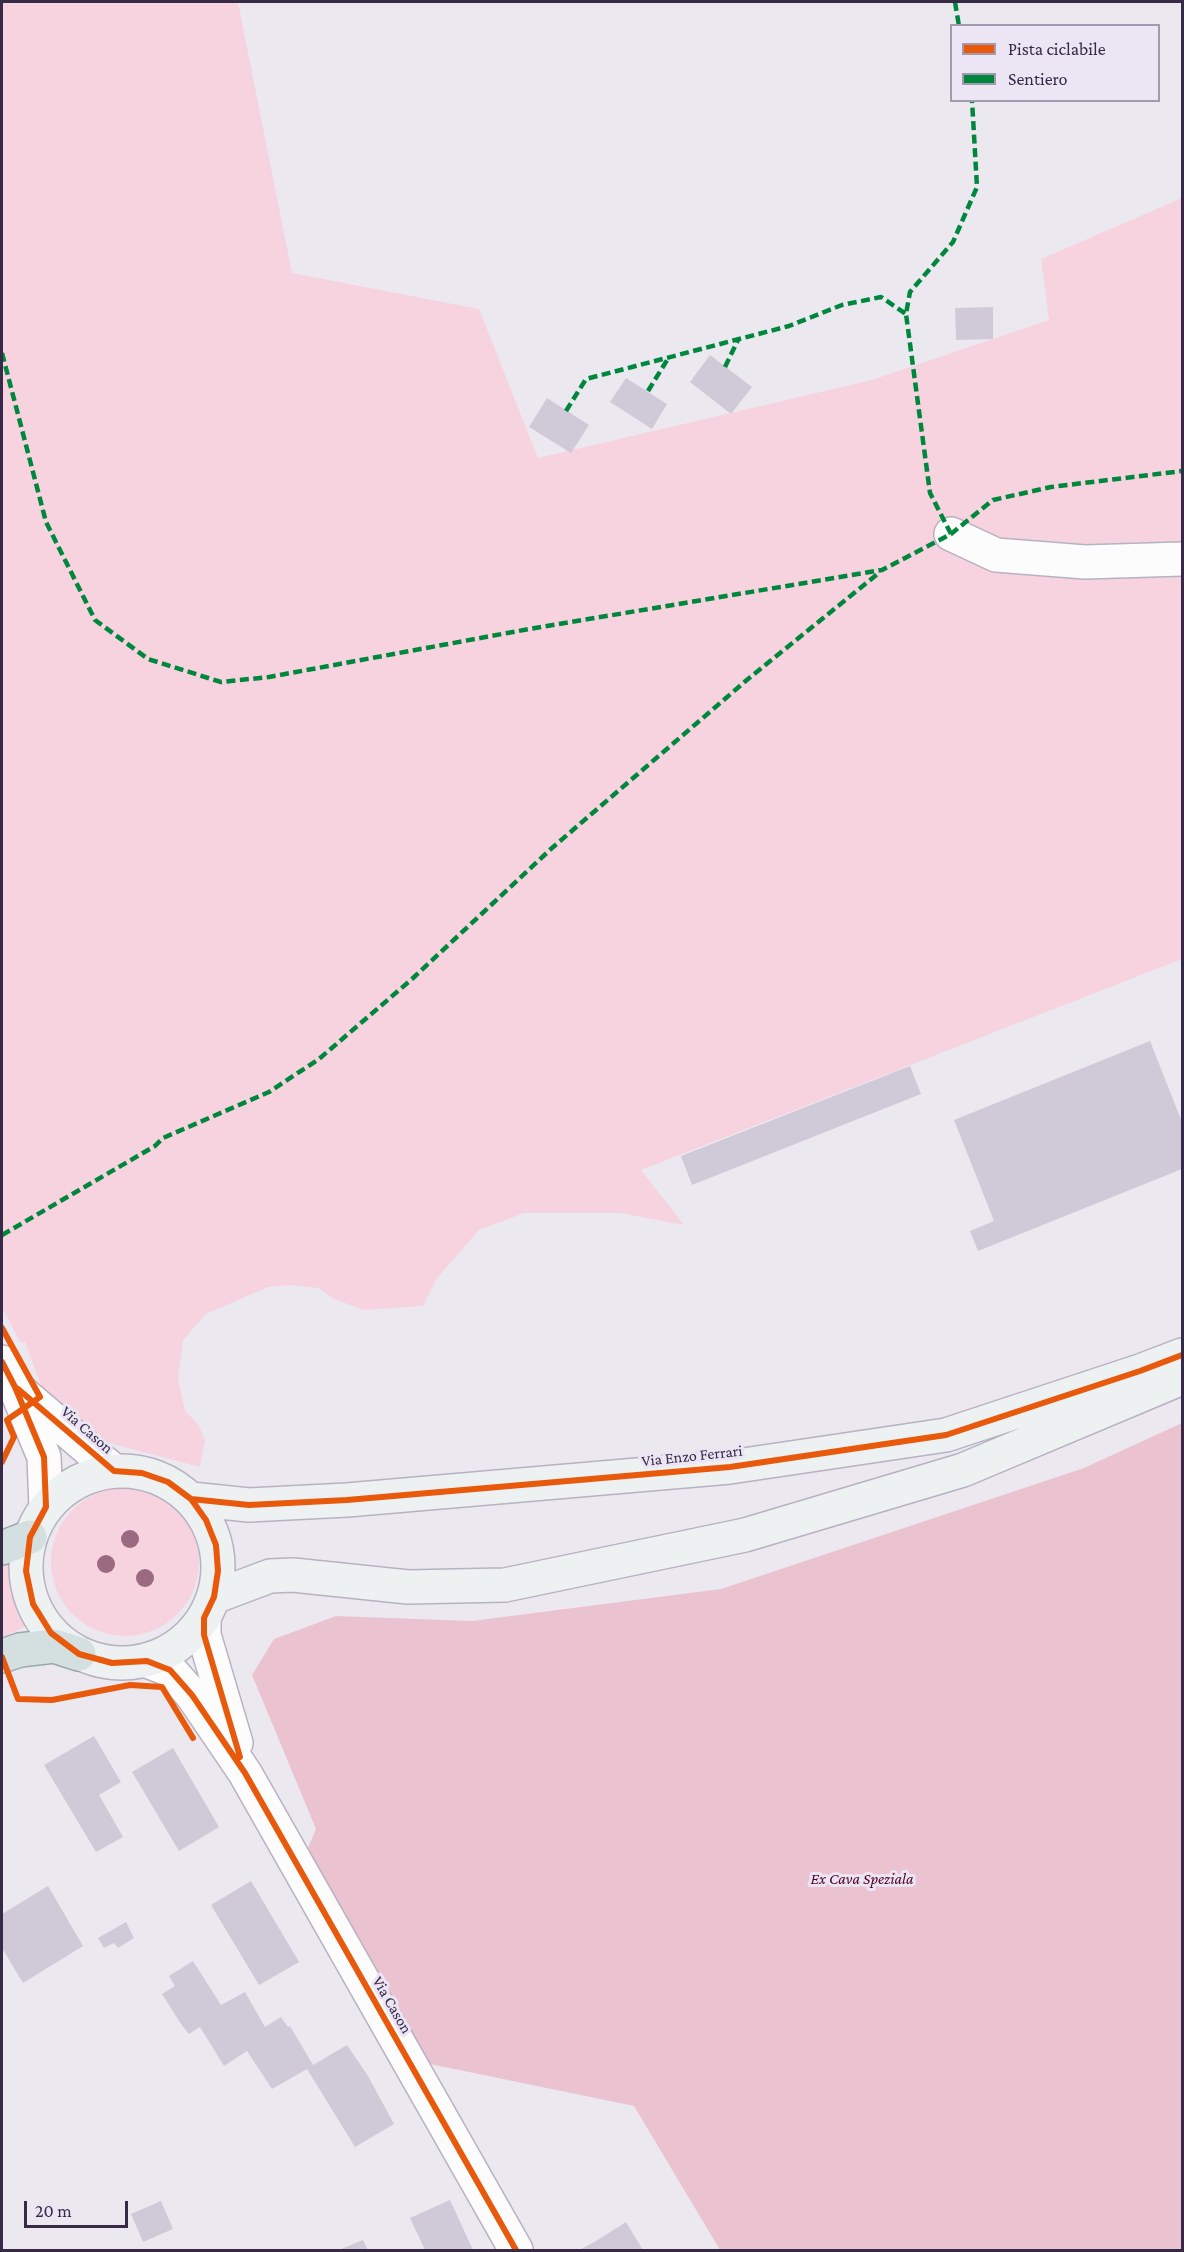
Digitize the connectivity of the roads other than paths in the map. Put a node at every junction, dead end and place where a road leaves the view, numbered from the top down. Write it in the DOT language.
graph roads {
  1 [pos="951,534"];
  2 [pos="1182,559"];
  3 [pos="1182,1355"];
  4 [pos="8,1375"];
  5 [pos="1182,1378"];
  6 [pos="114,1471"];
  7 [pos="191,1499"];
  8 [pos="46,1507"];
  9 [pos="16,1543"];
  10 [pos="209,1608"];
  11 [pos="78,1654"];
  12 [pos="2,1656"];
  13 [pos="147,1661"];
  14 [pos="245,1773"];
  15 [pos="516,2250"];
  1 -- 2 [label="street"];
  3 -- 7 [label="main road, Via Enzo Ferrari"];
  4 -- 6 [label="street, Via Cason"];
  4 -- 8 [label="street, Via Cason"];
  5 -- 10 [label="main road"];
  6 -- 7 [label="main road"];
  6 -- 8 [label="main road"];
  7 -- 10 [label="main road"];
  8 -- 9 [label="main road"];
  9 -- 11 [label="main road"];
  10 -- 13 [label="main road"];
  10 -- 14 [label="street, Via Cason"];
  11 -- 12 [label="highway"];
  11 -- 13 [label="main road"];
  13 -- 14 [label="street, Via Cason"];
  14 -- 15 [label="street, Via Cason"];
}
